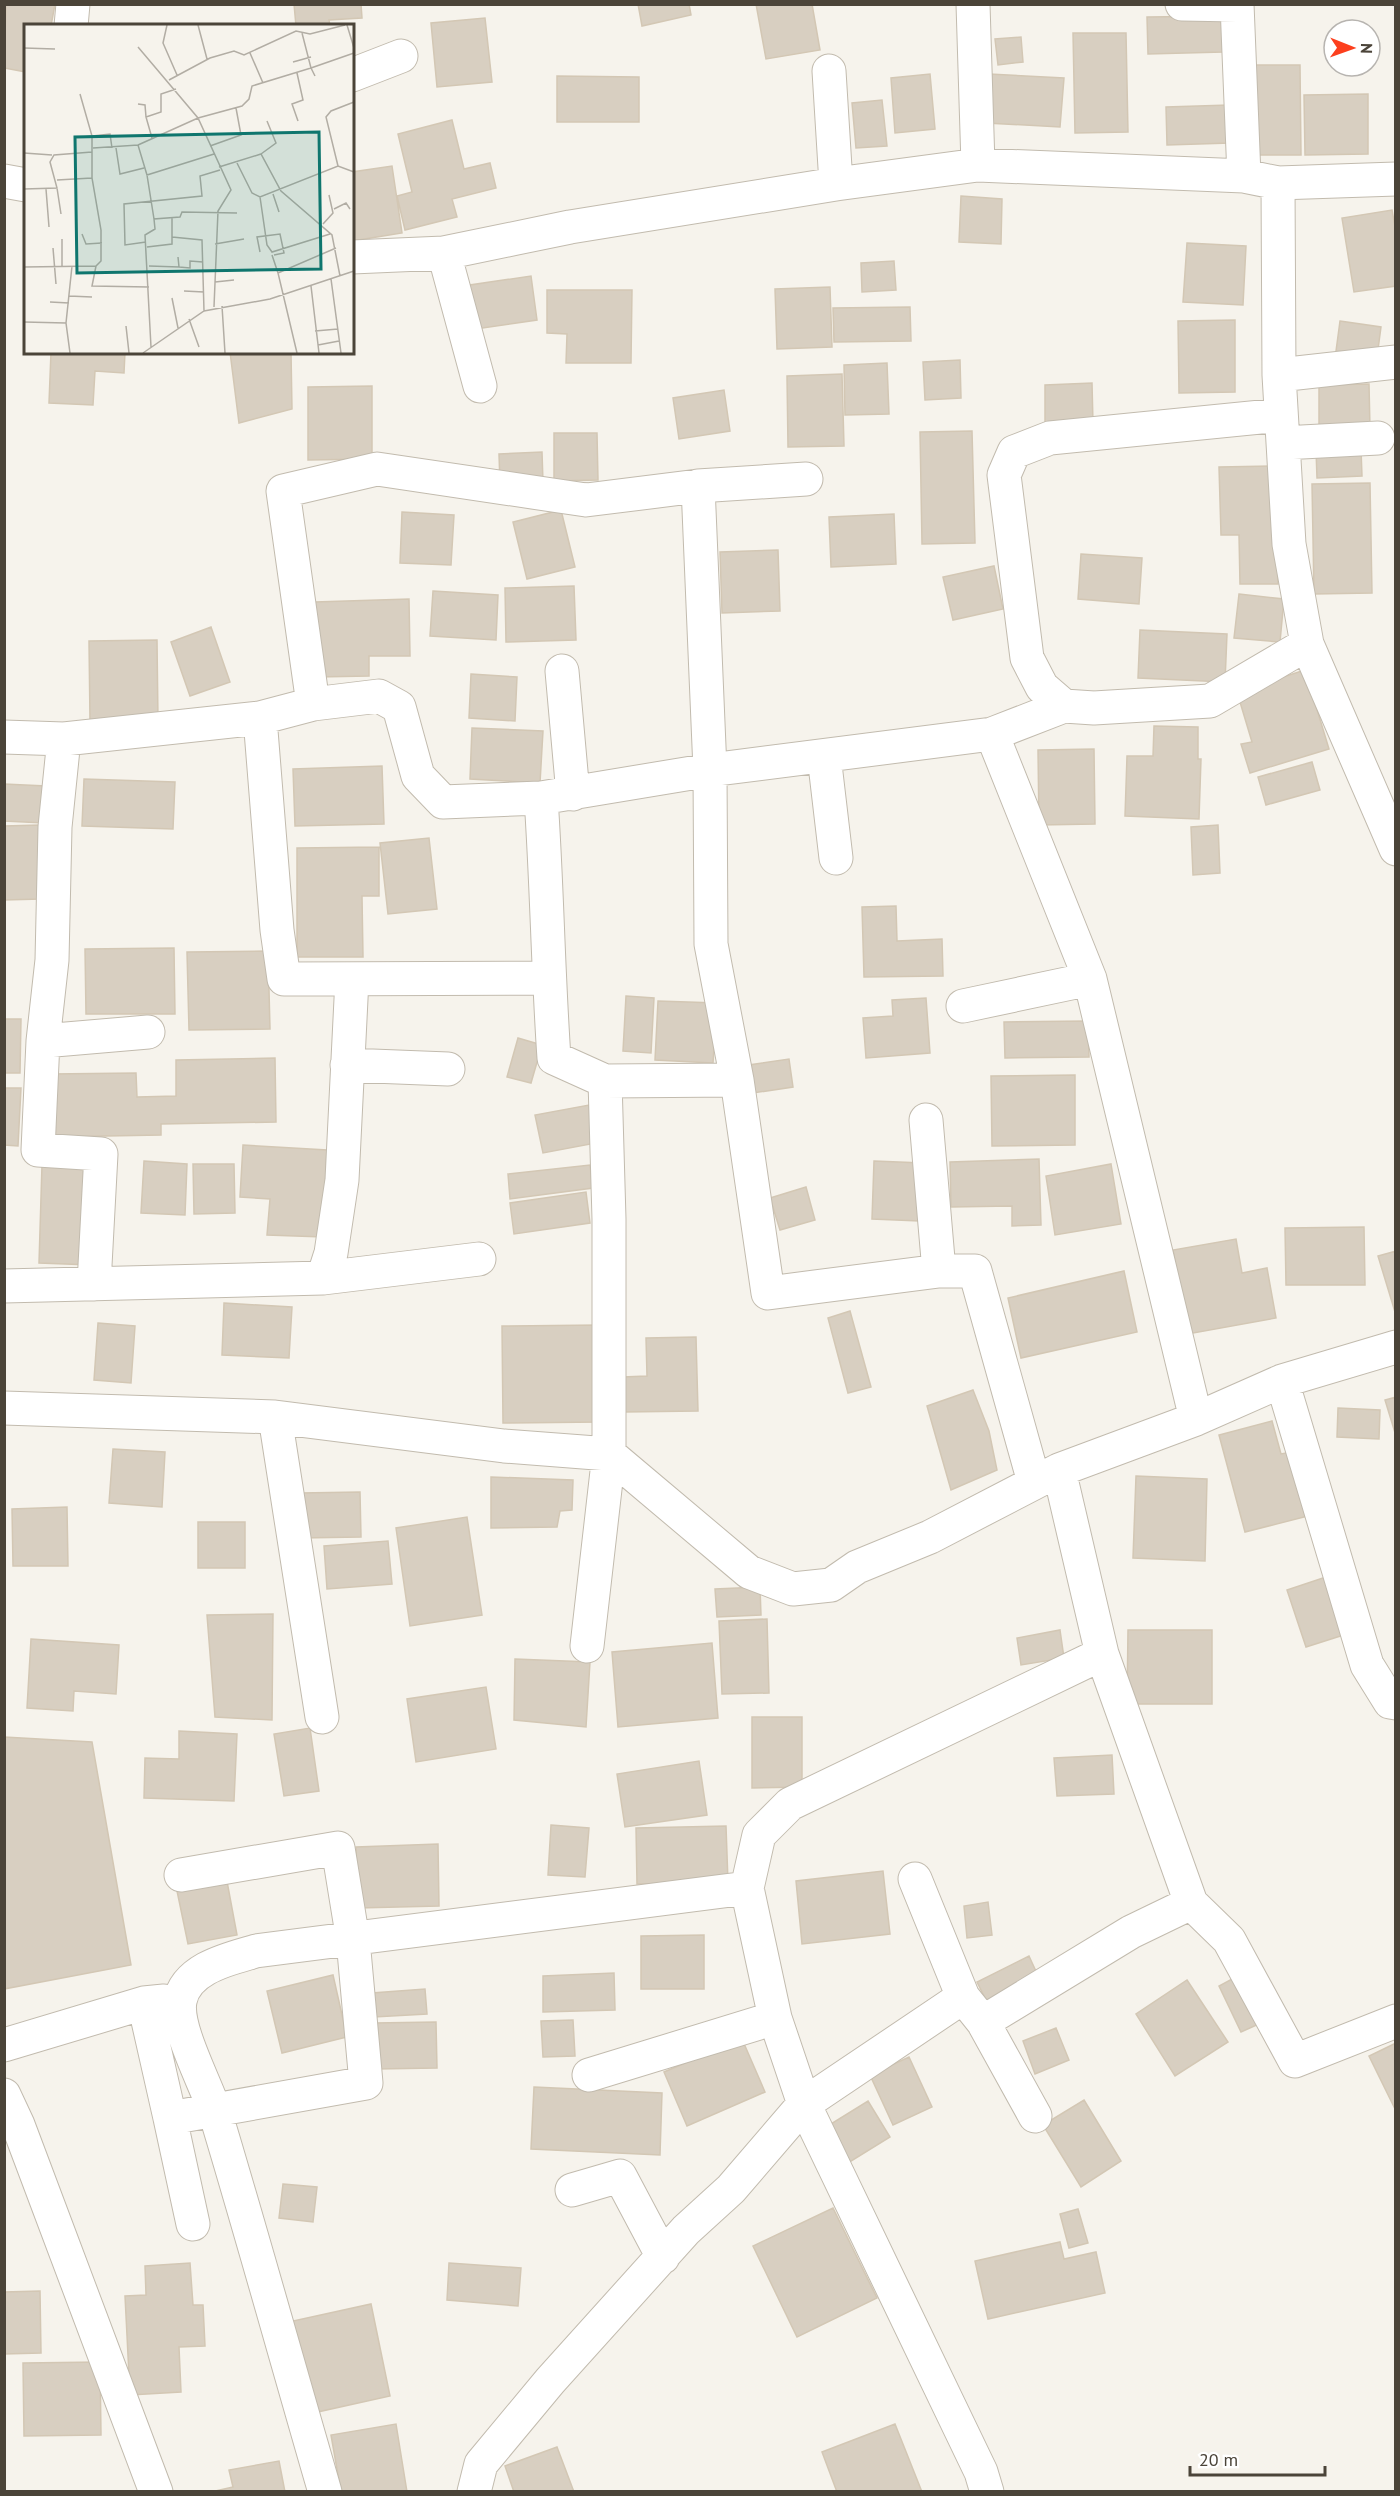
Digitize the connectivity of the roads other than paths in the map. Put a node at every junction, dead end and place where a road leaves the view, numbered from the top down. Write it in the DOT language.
graph roads {
  1 [pos="73,4"];
  2 [pos="972,4"];
  3 [pos="1182,4"];
  4 [pos="1237,5"];
  5 [pos="71,24"];
  6 [pos="401,56"];
  7 [pos="829,70"];
  8 [pos="354,74"];
  9 [pos="978,165"];
  10 [pos="1244,176"];
  11 [pos="1395,178"];
  12 [pos="4,181"];
  13 [pos="1278,183"];
  14 [pos="837,184"];
  15 [pos="24,185"];
  16 [pos="444,253"];
  17 [pos="354,257"];
  18 [pos="1395,362"];
  19 [pos="1279,375"];
  20 [pos="480,386"];
  21 [pos="1282,429"];
  22 [pos="1377,438"];
  23 [pos="806,479"];
  24 [pos="698,486"];
  25 [pos="1307,644"];
  26 [pos="562,671"];
  27 [pos="313,704"];
  28 [pos="1064,706"];
  29 [pos="260,718"];
  30 [pos="992,734"];
  31 [pos="4,737"];
  32 [pos="64,740"];
  33 [pos="824,756"];
  34 [pos="710,770"];
  35 [pos="1384,788"];
  36 [pos="573,794"];
  37 [pos="541,798"];
  38 [pos="1395,849"];
  39 [pos="836,858"];
  40 [pos="549,978"];
  41 [pos="352,979"];
  42 [pos="1090,979"];
  43 [pos="963,1006"];
  44 [pos="148,1032"];
  45 [pos="43,1041"];
  46 [pos="348,1065"];
  47 [pos="448,1069"];
  48 [pos="737,1080"];
  49 [pos="605,1081"];
  50 [pos="926,1120"];
  51 [pos="479,1259"];
  52 [pos="939,1271"];
  53 [pos="323,1278"];
  54 [pos="94,1284"];
  55 [pos="4,1286"];
  56 [pos="1395,1347"];
  57 [pos="1282,1381"];
  58 [pos="4,1408"];
  59 [pos="276,1417"];
  60 [pos="1196,1419"];
  61 [pos="609,1454"];
  62 [pos="1047,1476"];
  63 [pos="587,1646"];
  64 [pos="1102,1653"];
  65 [pos="1395,1702"];
  66 [pos="322,1717"];
  67 [pos="181,1875"];
  68 [pos="915,1879"];
  69 [pos="747,1888"];
  70 [pos="1191,1903"];
  71 [pos="353,1940"];
  72 [pos="963,1997"];
  73 [pos="180,1999"];
  74 [pos="144,2003"];
  75 [pos="775,2018"];
  76 [pos="1395,2021"];
  77 [pos="983,2022"];
  78 [pos="4,2045"];
  79 [pos="589,2075"];
  80 [pos="4,2095"];
  81 [pos="804,2104"];
  82 [pos="214,2110"];
  83 [pos="1035,2116"];
  84 [pos="170,2118"];
  85 [pos="572,2190"];
  86 [pos="193,2224"];
  87 [pos="663,2258"];
  88 [pos="156,2492"];
  89 [pos="325,2492"];
  90 [pos="474,2492"];
  91 [pos="987,2492"];
  1 -- 5 [label="street"];
  2 -- 9 [label="street"];
  3 -- 4 [label="street"];
  4 -- 10 [label="street"];
  6 -- 8 [label="street"];
  7 -- 14 [label="street"];
  9 -- 10 [label="street"];
  9 -- 14 [label="street"];
  10 -- 13 [label="street"];
  11 -- 13 [label="street"];
  12 -- 15 [label="street"];
  13 -- 19 [label="street"];
  14 -- 16 [label="street"];
  16 -- 17 [label="street"];
  16 -- 20 [label="street"];
  18 -- 19 [label="street"];
  19 -- 21 [label="street"];
  21 -- 22 [label="street"];
  21 -- 25 [label="street"];
  21 -- 28 [label="street"];
  23 -- 24 [label="street"];
  24 -- 27 [label="street"];
  24 -- 34 [label="street"];
  25 -- 28 [label="street"];
  25 -- 35 [label="street"];
  26 -- 36 [label="street"];
  27 -- 29 [label="street"];
  27 -- 37 [label="street"];
  28 -- 30 [label="street"];
  29 -- 32 [label="street"];
  29 -- 41 [label="street"];
  30 -- 33 [label="street"];
  30 -- 42 [label="street"];
  31 -- 32 [label="street"];
  32 -- 45 [label="street"];
  33 -- 34 [label="street"];
  33 -- 39 [label="street"];
  34 -- 36 [label="street"];
  34 -- 48 [label="street"];
  35 -- 38 [label="street"];
  36 -- 37 [label="street"];
  37 -- 40 [label="street"];
  40 -- 41 [label="street"];
  40 -- 49 [label="street"];
  41 -- 46 [label="street"];
  42 -- 43 [label="street"];
  42 -- 60 [label="street"];
  44 -- 45 [label="street"];
  45 -- 54 [label="street"];
  46 -- 47 [label="street"];
  46 -- 53 [label="street"];
  48 -- 49 [label="street"];
  48 -- 52 [label="street"];
  49 -- 61 [label="street"];
  50 -- 52 [label="street"];
  51 -- 53 [label="street"];
  52 -- 62 [label="street"];
  53 -- 54 [label="street"];
  54 -- 55 [label="street"];
  56 -- 57 [label="street"];
  57 -- 60 [label="street"];
  57 -- 65 [label="street"];
  58 -- 59 [label="street"];
  59 -- 61 [label="street"];
  59 -- 66 [label="street"];
  60 -- 62 [label="street"];
  61 -- 62 [label="street"];
  61 -- 63 [label="street"];
  62 -- 64 [label="street"];
  64 -- 69 [label="street"];
  64 -- 70 [label="street"];
  67 -- 71 [label="street"];
  68 -- 72 [label="street"];
  69 -- 71 [label="street"];
  69 -- 75 [label="street"];
  70 -- 76 [label="street"];
  70 -- 77 [label="street"];
  71 -- 73 [label="street"];
  71 -- 82 [label="street"];
  72 -- 77 [label="street"];
  72 -- 81 [label="street"];
  73 -- 74 [label="street"];
  73 -- 82 [label="street"];
  74 -- 78 [label="street"];
  74 -- 84 [label="street"];
  75 -- 79 [label="street"];
  75 -- 81 [label="street"];
  77 -- 83 [label="street"];
  80 -- 88 [label="street"];
  81 -- 87 [label="street"];
  81 -- 91 [label="street"];
  82 -- 84 [label="street"];
  82 -- 89 [label="street"];
  84 -- 86 [label="street"];
  85 -- 87 [label="street"];
  87 -- 90 [label="street"];
}
